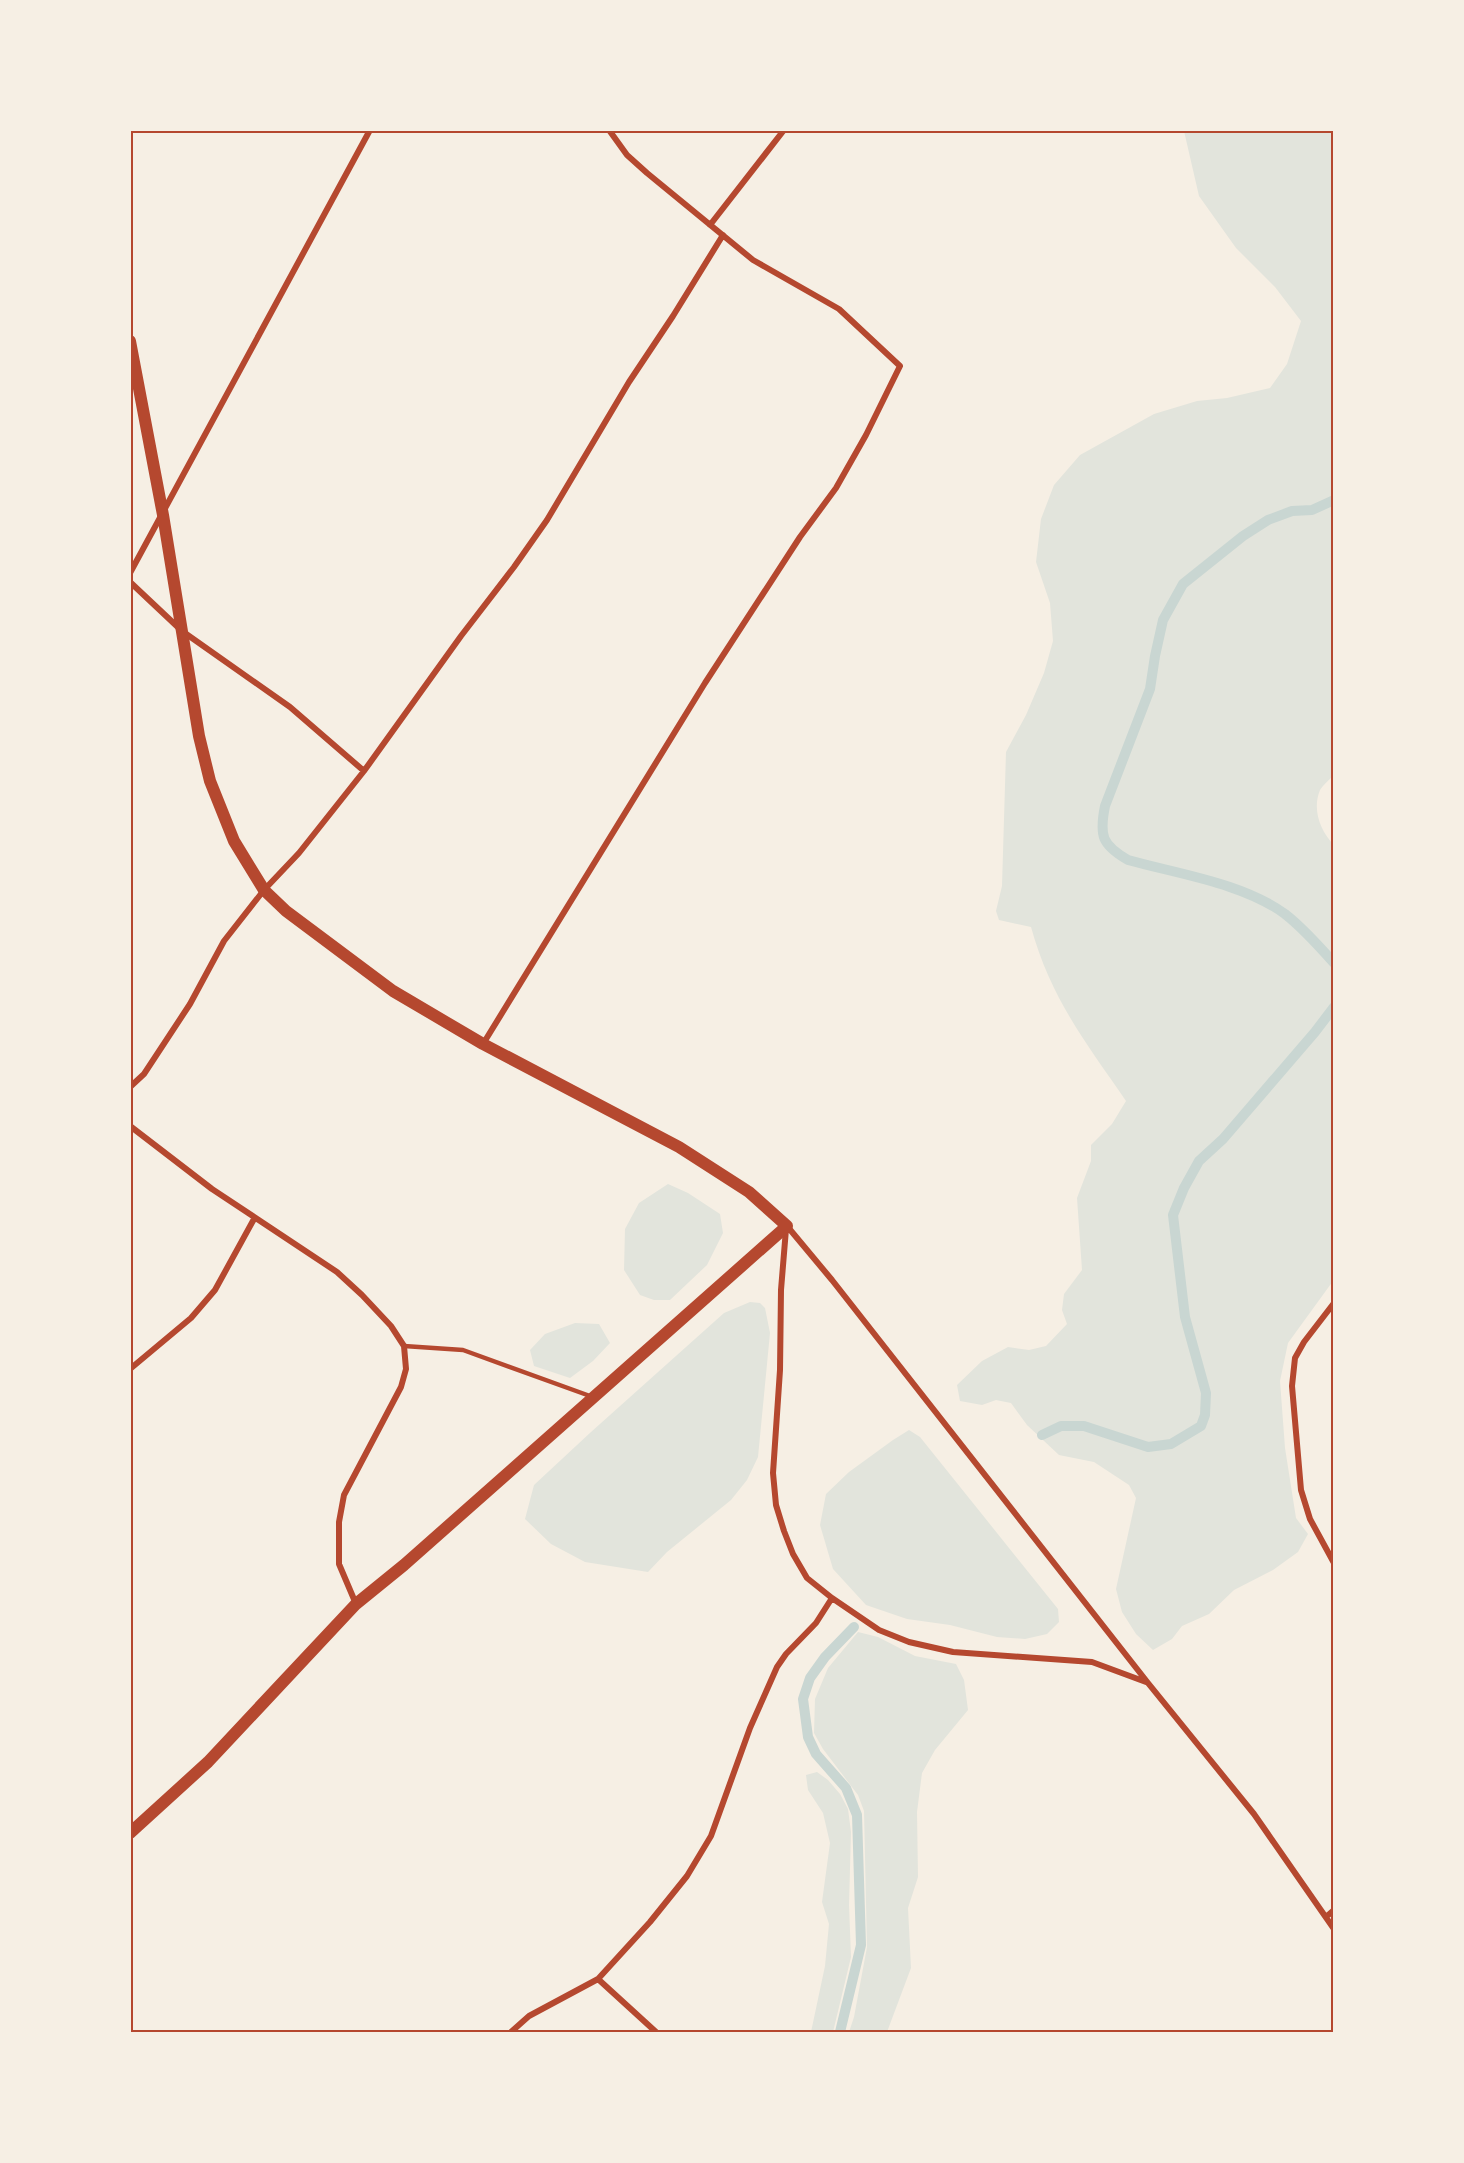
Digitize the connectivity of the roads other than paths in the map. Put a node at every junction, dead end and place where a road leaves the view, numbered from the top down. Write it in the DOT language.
graph roads {
  1 [pos="370,130"];
  2 [pos="609,130"];
  3 [pos="784,130"];
  4 [pos="710,225"];
  5 [pos="723,235"];
  6 [pos="130,341"];
  7 [pos="163,515"];
  8 [pos="130,573"];
  9 [pos="130,582"];
  10 [pos="182,631"];
  11 [pos="364,771"];
  12 [pos="264,890"];
  13 [pos="483,1044"];
  14 [pos="130,1087"];
  15 [pos="130,1126"];
  16 [pos="254,1219"];
  17 [pos="787,1226"];
  18 [pos="1334,1303"];
  19 [pos="404,1346"];
  20 [pos="130,1369"];
  21 [pos="593,1397"];
  22 [pos="1334,1563"];
  23 [pos="832,1598"];
  24 [pos="356,1604"];
  25 [pos="1148,1683"];
  26 [pos="130,1833"];
  27 [pos="1334,1910"];
  28 [pos="1326,1917"];
  29 [pos="1334,1929"];
  30 [pos="598,1978"];
  31 [pos="511,2032"];
  32 [pos="656,2032"];
  1 -- 7 [label="street"];
  2 -- 4 [label="street"];
  3 -- 4 [label="street"];
  4 -- 5 [label="street"];
  5 -- 11 [label="street"];
  5 -- 13 [label="street"];
  6 -- 7 [label="main road"];
  7 -- 8 [label="street"];
  7 -- 10 [label="main road"];
  9 -- 10 [label="street"];
  10 -- 11 [label="street"];
  10 -- 12 [label="main road"];
  11 -- 12 [label="street"];
  12 -- 13 [label="main road"];
  12 -- 14 [label="street"];
  13 -- 17 [label="main road"];
  15 -- 16 [label="street"];
  16 -- 19 [label="street"];
  16 -- 20 [label="street"];
  17 -- 21 [label="main road"];
  17 -- 23 [label="street"];
  17 -- 25 [label="street"];
  18 -- 22 [label="street"];
  19 -- 21 [label="lane"];
  19 -- 24 [label="street"];
  21 -- 24 [label="main road"];
  23 -- 25 [label="street"];
  23 -- 30 [label="street"];
  24 -- 26 [label="main road"];
  25 -- 28 [label="street"];
  27 -- 28 [label="street"];
  28 -- 29 [label="street"];
  30 -- 31 [label="street"];
  30 -- 32 [label="street"];
}
